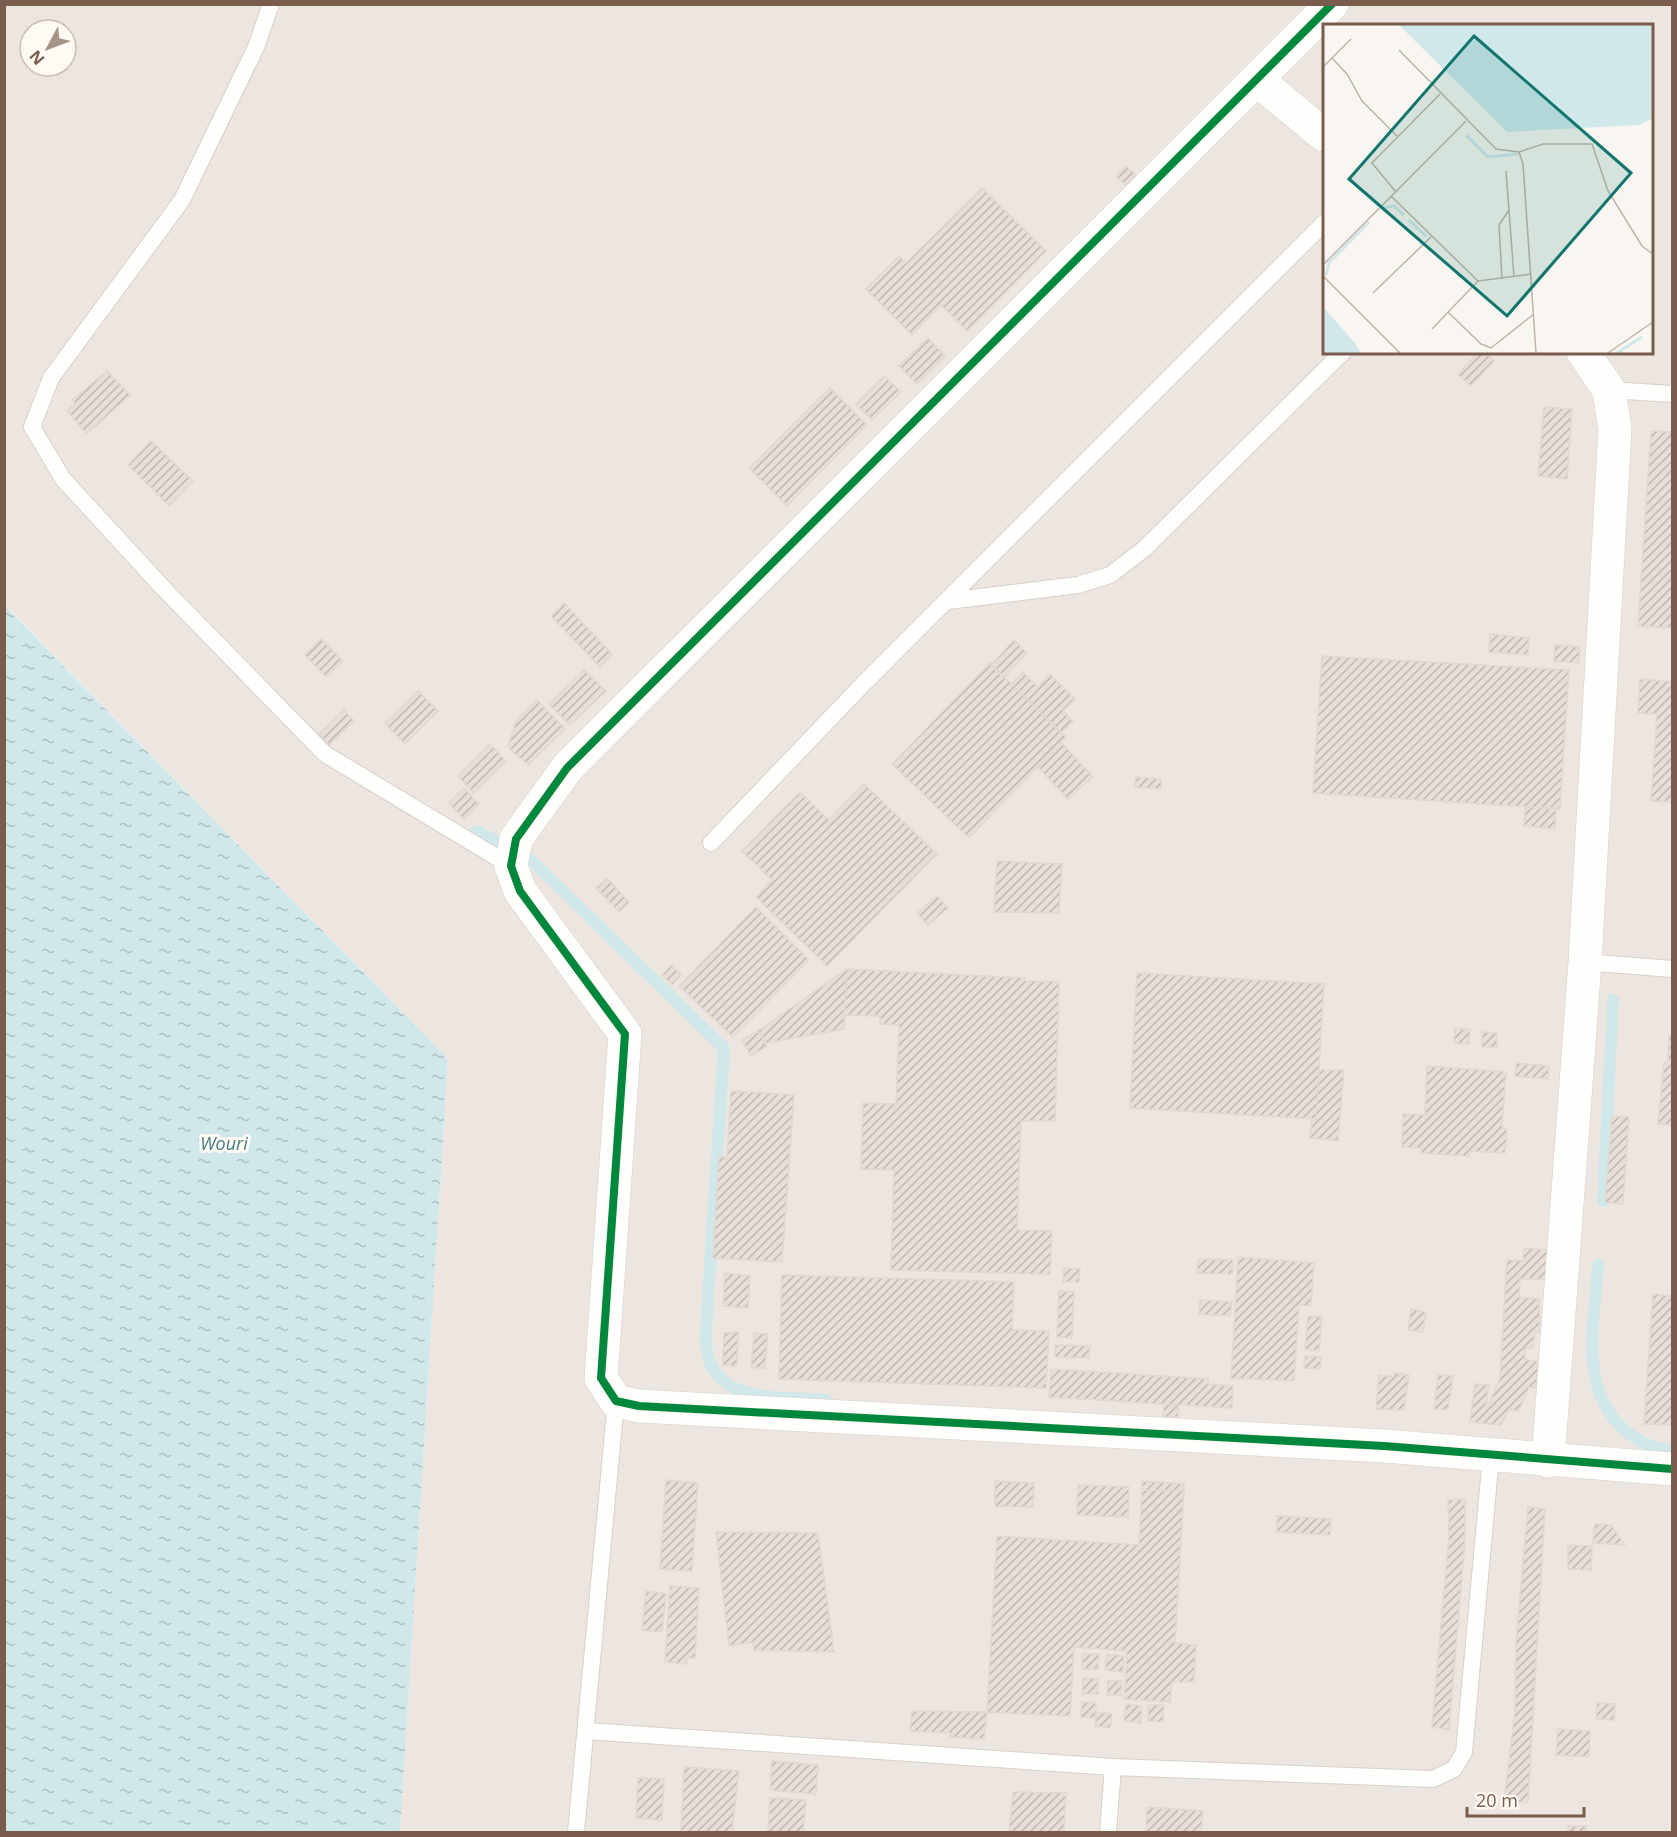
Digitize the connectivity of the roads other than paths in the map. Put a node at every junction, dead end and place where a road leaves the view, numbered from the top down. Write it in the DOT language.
graph roads {
  1 [pos="271,4"];
  2 [pos="1332,4"];
  3 [pos="1257,80"];
  4 [pos="1323,134"];
  5 [pos="1323,224"];
  6 [pos="1341,354"];
  7 [pos="1584,354"];
  8 [pos="1609,390"];
  9 [pos="1672,394"];
  10 [pos="948,601"];
  11 [pos="711,843"];
  12 [pos="511,866"];
  13 [pos="1585,962"];
  14 [pos="1672,969"];
  15 [pos="616,1401"];
  16 [pos="1491,1455"];
  17 [pos="1548,1461"];
  18 [pos="1672,1469"];
  19 [pos="587,1731"];
  20 [pos="1113,1767"];
  21 [pos="576,1833"];
  22 [pos="1108,1833"];
  1 -- 12 [label="lane"];
  2 -- 3 [label="street"];
  3 -- 4 [label="street"];
  3 -- 12 [label="street"];
  5 -- 10 [label="lane"];
  6 -- 10 [label="lane"];
  7 -- 8 [label="street"];
  8 -- 9 [label="lane"];
  8 -- 13 [label="street"];
  10 -- 11 [label="lane"];
  12 -- 15 [label="street"];
  13 -- 14 [label="lane"];
  13 -- 17 [label="street"];
  15 -- 16 [label="street"];
  15 -- 19 [label="lane"];
  16 -- 17 [label="street"];
  16 -- 20 [label="lane"];
  17 -- 18 [label="street"];
  19 -- 20 [label="lane"];
  19 -- 21 [label="lane"];
  20 -- 22 [label="lane"];
}
